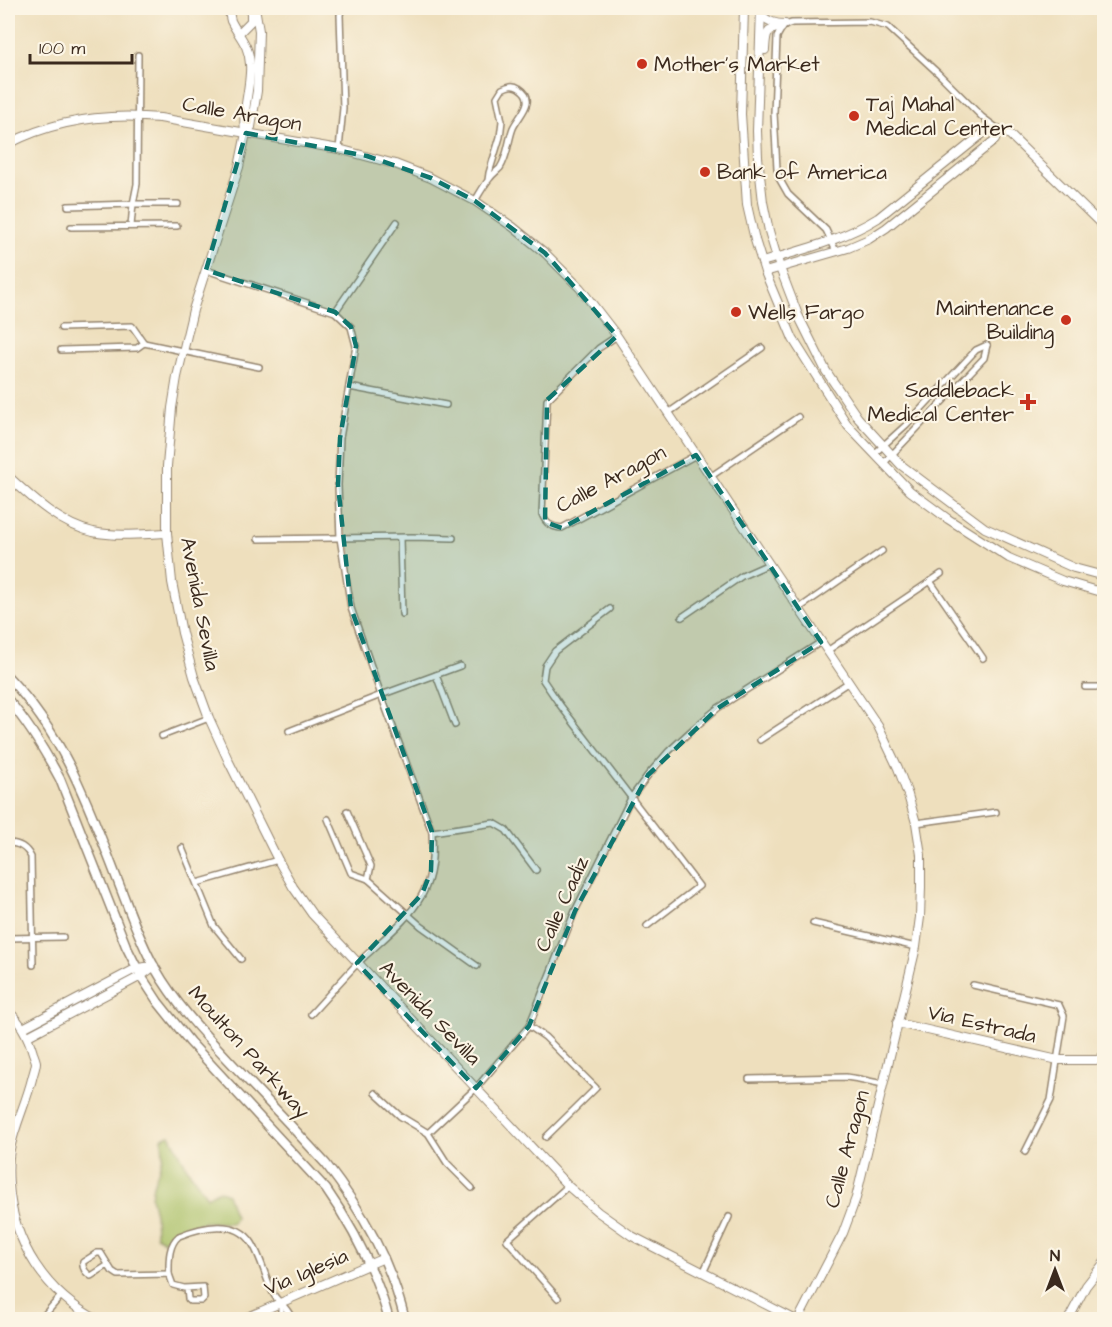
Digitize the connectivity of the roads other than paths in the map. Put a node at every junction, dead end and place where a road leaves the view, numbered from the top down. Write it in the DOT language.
graph roads {
  1 [pos="229,8"];
  2 [pos="252,8"];
  3 [pos="344,8"];
  4 [pos="744,8"];
  5 [pos="761,11"];
  6 [pos="783,26"];
  7 [pos="239,33"];
  8 [pos="138,55"];
  9 [pos="759,68"];
  10 [pos="138,116"];
  11 [pos="998,129"];
  12 [pos="246,133"];
  13 [pos="8,144"];
  14 [pos="339,149"];
  15 [pos="488,180"];
  16 [pos="475,201"];
  17 [pos="133,204"];
  18 [pos="178,204"];
  19 [pos="68,206"];
  20 [pos="397,222"];
  21 [pos="131,226"];
  22 [pos="177,226"];
  23 [pos="71,227"];
  24 [pos="1104,227"];
  25 [pos="831,240"];
  26 [pos="836,251"];
  27 [pos="776,257"];
  28 [pos="762,262"];
  29 [pos="780,268"];
  30 [pos="206,270"];
  31 [pos="765,273"];
  32 [pos="335,312"];
  33 [pos="61,328"];
  34 [pos="617,336"];
  35 [pos="144,343"];
  36 [pos="762,348"];
  37 [pos="61,350"];
  38 [pos="183,351"];
  39 [pos="259,367"];
  40 [pos="349,387"];
  41 [pos="446,405"];
  42 [pos="668,413"];
  43 [pos="798,417"];
  44 [pos="883,445"];
  45 [pos="875,453"];
  46 [pos="891,454"];
  47 [pos="696,455"];
  48 [pos="884,463"];
  49 [pos="8,476"];
  50 [pos="710,477"];
  51 [pos="167,533"];
  52 [pos="400,537"];
  53 [pos="340,538"];
  54 [pos="453,538"];
  55 [pos="258,539"];
  56 [pos="882,551"];
  57 [pos="768,564"];
  58 [pos="940,574"];
  59 [pos="1104,576"];
  60 [pos="930,581"];
  61 [pos="1104,593"];
  62 [pos="610,609"];
  63 [pos="798,609"];
  64 [pos="402,614"];
  65 [pos="681,617"];
  66 [pos="822,642"];
  67 [pos="827,651"];
  68 [pos="983,658"];
  69 [pos="460,666"];
  70 [pos="436,675"];
  71 [pos="8,677"];
  72 [pos="849,682"];
  73 [pos="1085,687"];
  74 [pos="1104,687"];
  75 [pos="381,695"];
  76 [pos="8,700"];
  77 [pos="209,718"];
  78 [pos="455,725"];
  79 [pos="289,731"];
  80 [pos="162,736"];
  81 [pos="759,740"];
  82 [pos="631,798"];
  83 [pos="347,811"];
  84 [pos="996,812"];
  85 [pos="328,819"];
  86 [pos="916,823"];
  87 [pos="432,832"];
  88 [pos="8,843"];
  89 [pos="182,848"];
  90 [pos="278,860"];
  91 [pos="536,870"];
  92 [pos="368,879"];
  93 [pos="197,883"];
  94 [pos="408,914"];
  95 [pos="813,923"];
  96 [pos="647,926"];
  97 [pos="63,937"];
  98 [pos="8,938"];
  99 [pos="33,938"];
  100 [pos="916,947"];
  101 [pos="241,959"];
  102 [pos="357,963"];
  103 [pos="33,965"];
  104 [pos="154,966"];
  105 [pos="477,966"];
  106 [pos="139,972"];
  107 [pos="973,985"];
  108 [pos="8,1011"];
  109 [pos="311,1014"];
  110 [pos="897,1023"];
  111 [pos="529,1026"];
  112 [pos="23,1028"];
  113 [pos="28,1036"];
  114 [pos="1104,1055"];
  115 [pos="1058,1060"];
  116 [pos="749,1079"];
  117 [pos="883,1084"];
  118 [pos="476,1088"];
  119 [pos="375,1093"];
  120 [pos="428,1133"];
  121 [pos="546,1137"];
  122 [pos="1025,1152"];
  123 [pos="568,1186"];
  124 [pos="472,1188"];
  125 [pos="9,1201"];
  126 [pos="729,1217"];
  127 [pos="384,1258"];
  128 [pos="1104,1263"];
  129 [pos="108,1264"];
  130 [pos="369,1264"];
  131 [pos="703,1273"];
  132 [pos="169,1274"];
  133 [pos="188,1288"];
  134 [pos="61,1296"];
  135 [pos="558,1298"];
  136 [pos="281,1302"];
  137 [pos="1002,1318"];
  138 [pos="40,1320"];
  139 [pos="98,1320"];
  140 [pos="241,1320"];
  141 [pos="284,1320"];
  142 [pos="290,1320"];
  143 [pos="389,1320"];
  144 [pos="405,1320"];
  145 [pos="797,1320"];
  146 [pos="897,1320"];
  147 [pos="1068,1320"];
  1 -- 7 [label="street, Avenida Sevilla"];
  2 -- 7 [label="street"];
  2 -- 12 [label="street, Avenida Sevilla"];
  3 -- 14 [label="street"];
  4 -- 28 [label="street"];
  5 -- 6 [label="street"];
  5 -- 9 [label="street"];
  6 -- 9 [label="street"];
  6 -- 11 [label="street"];
  6 -- 25 [label="street"];
  7 -- 12 [label="street, Avenida Sevilla"];
  8 -- 10 [label="street"];
  9 -- 27 [label="street"];
  10 -- 12 [label="street, Calle Aragon"];
  10 -- 13 [label="street, Calle Aragon"];
  10 -- 17 [label="street"];
  11 -- 24 [label="street"];
  11 -- 25 [label="street"];
  11 -- 26 [label="street"];
  12 -- 14 [label="street, Calle Aragon"];
  12 -- 30 [label="street, Avenida Sevilla"];
  14 -- 16 [label="street, Calle Aragon"];
  15 -- 15 [label="street"];
  15 -- 16 [label="street"];
  16 -- 34 [label="street, Calle Aragon"];
  17 -- 18 [label="street"];
  17 -- 19 [label="street"];
  17 -- 21 [label="street"];
  20 -- 32 [label="street"];
  21 -- 22 [label="street"];
  21 -- 23 [label="street"];
  25 -- 26 [label="street"];
  25 -- 27 [label="street"];
  26 -- 29 [label="street"];
  27 -- 28 [label="street"];
  27 -- 29 [label="street"];
  28 -- 31 [label="street"];
  29 -- 31 [label="street"];
  29 -- 44 [label="street"];
  30 -- 32 [label="street"];
  30 -- 38 [label="street, Avenida Sevilla"];
  31 -- 45 [label="street"];
  32 -- 40 [label="street"];
  33 -- 35 [label="street"];
  34 -- 42 [label="street, Calle Aragon"];
  34 -- 47 [label="street, Calle Aragon"];
  35 -- 37 [label="street"];
  35 -- 38 [label="street"];
  36 -- 42 [label="street, Calle Aragon"];
  38 -- 39 [label="street"];
  38 -- 51 [label="street, Avenida Sevilla"];
  40 -- 41 [label="street"];
  40 -- 53 [label="street"];
  42 -- 47 [label="street, Calle Aragon"];
  43 -- 50 [label="street"];
  44 -- 45 [label="street"];
  44 -- 46 [label="street"];
  44 -- 46 [label="street"];
  45 -- 48 [label="street"];
  46 -- 48 [label="street"];
  46 -- 59 [label="street"];
  47 -- 50 [label="street, Calle Aragon"];
  48 -- 61 [label="street"];
  49 -- 51 [label="street"];
  50 -- 57 [label="street, Calle Aragon"];
  51 -- 77 [label="street, Avenida Sevilla"];
  52 -- 53 [label="street"];
  52 -- 54 [label="street"];
  52 -- 64 [label="street"];
  53 -- 55 [label="street"];
  53 -- 75 [label="street"];
  56 -- 63 [label="street"];
  57 -- 63 [label="street, Calle Aragon"];
  57 -- 65 [label="street"];
  58 -- 60 [label="street"];
  60 -- 67 [label="street"];
  60 -- 68 [label="street"];
  62 -- 82 [label="street"];
  63 -- 66 [label="street, Calle Aragon"];
  66 -- 67 [label="street, Calle Aragon"];
  66 -- 82 [label="street, Calle Cadiz"];
  67 -- 72 [label="street, Calle Aragon"];
  69 -- 70 [label="street"];
  70 -- 75 [label="street"];
  70 -- 78 [label="street"];
  71 -- 104 [label="main road, Moulton Parkway"];
  72 -- 81 [label="street"];
  72 -- 86 [label="street, Calle Aragon"];
  73 -- 74 [label="street"];
  75 -- 79 [label="street"];
  75 -- 87 [label="street"];
  76 -- 106 [label="main road, Moulton Parkway"];
  77 -- 80 [label="street"];
  77 -- 90 [label="street, Avenida Sevilla"];
  82 -- 96 [label="street"];
  82 -- 111 [label="street, Calle Cadiz"];
  83 -- 92 [label="street"];
  84 -- 86 [label="street"];
  85 -- 92 [label="street"];
  86 -- 100 [label="street, Calle Aragon"];
  87 -- 91 [label="street"];
  87 -- 94 [label="street"];
  88 -- 99 [label="street"];
  89 -- 93 [label="street"];
  90 -- 93 [label="street"];
  90 -- 102 [label="street, Avenida Sevilla"];
  92 -- 94 [label="street"];
  93 -- 101 [label="street"];
  94 -- 102 [label="street"];
  94 -- 105 [label="street"];
  95 -- 100 [label="street"];
  97 -- 99 [label="street"];
  98 -- 99 [label="street"];
  99 -- 103 [label="street"];
  100 -- 110 [label="street, Calle Aragon"];
  102 -- 109 [label="street, Avenida Sevilla"];
  102 -- 118 [label="street, Avenida Sevilla"];
  104 -- 106 [label="street"];
  104 -- 127 [label="main road, Moulton Parkway"];
  106 -- 112 [label="street"];
  106 -- 113 [label="street"];
  106 -- 130 [label="main road, Moulton Parkway"];
  107 -- 115 [label="street, Via Estrada"];
  108 -- 112 [label="street"];
  110 -- 115 [label="street, Via Estrada"];
  110 -- 117 [label="street, Calle Aragon"];
  111 -- 118 [label="street, Calle Cadiz"];
  111 -- 121 [label="street"];
  112 -- 113 [label="street"];
  113 -- 125 [label="street"];
  114 -- 115 [label="street, Via Estrada"];
  115 -- 122 [label="street, Via Estrada"];
  116 -- 117 [label="street, Calle Aragon"];
  117 -- 145 [label="street, Calle Aragon"];
  118 -- 120 [label="street, Avenida Sevilla"];
  118 -- 123 [label="street, Avenida Sevilla"];
  119 -- 120 [label="street"];
  120 -- 124 [label="street"];
  123 -- 131 [label="street, Avenida Sevilla"];
  123 -- 135 [label="street"];
  125 -- 134 [label="street"];
  126 -- 131 [label="street"];
  127 -- 130 [label="street, Via Iglesia"];
  127 -- 144 [label="main road, Moulton Parkway"];
  128 -- 147 [label="street"];
  129 -- 129 [label="street"];
  129 -- 132 [label="street"];
  130 -- 136 [label="street, Via Iglesia"];
  130 -- 143 [label="main road, Moulton Parkway"];
  131 -- 145 [label="street, Avenida Sevilla"];
  132 -- 133 [label="street"];
  132 -- 136 [label="street"];
  133 -- 133 [label="street"];
  134 -- 138 [label="street"];
  134 -- 139 [label="street"];
  136 -- 140 [label="street, Via Iglesia"];
  136 -- 141 [label="street"];
  136 -- 142 [label="street"];
  137 -- 146 [label="street"];
}
